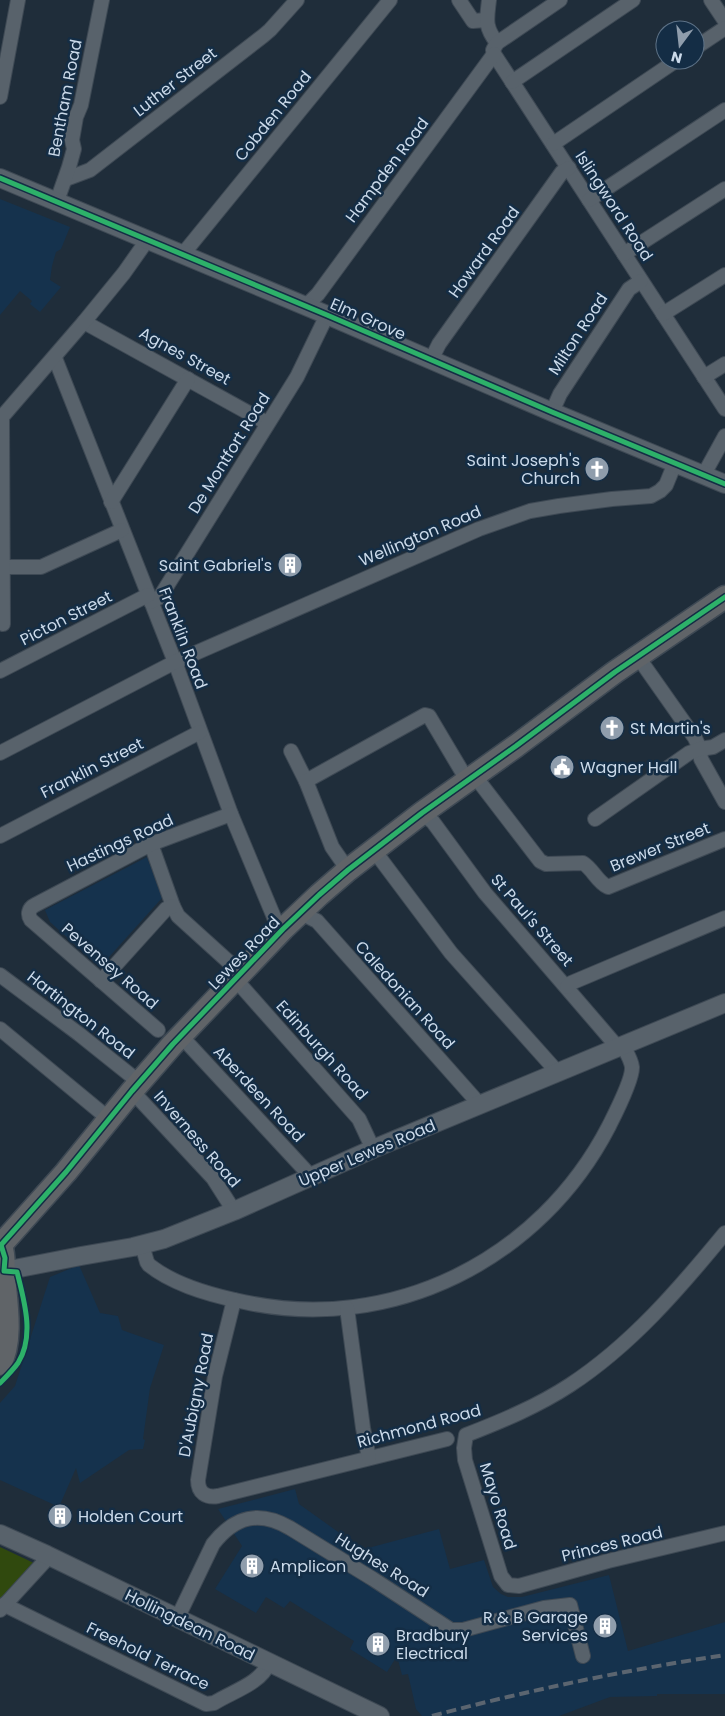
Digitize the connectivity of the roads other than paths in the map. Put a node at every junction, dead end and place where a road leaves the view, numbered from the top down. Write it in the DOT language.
graph roads {
  1 [pos="18,0"];
  2 [pos="102,0"];
  3 [pos="297,0"];
  4 [pos="390,0"];
  5 [pos="459,0"];
  6 [pos="489,0"];
  7 [pos="560,0"];
  8 [pos="633,0"];
  9 [pos="711,0"];
  10 [pos="486,20"];
  11 [pos="725,21"];
  12 [pos="725,28"];
  13 [pos="705,41"];
  14 [pos="496,48"];
  15 [pos="662,70"];
  16 [pos="512,82"];
  17 [pos="0,97"];
  18 [pos="725,110"];
  19 [pos="553,144"];
  20 [pos="569,168"];
  21 [pos="0,178"];
  22 [pos="66,179"];
  23 [pos="725,188"];
  24 [pos="589,200"];
  25 [pos="57,201"];
  26 [pos="148,239"];
  27 [pos="184,254"];
  28 [pos="624,254"];
  29 [pos="725,275"];
  30 [pos="641,281"];
  31 [pos="306,306"];
  32 [pos="663,314"];
  33 [pos="327,315"];
  34 [pos="84,322"];
  35 [pos="55,358"];
  36 [pos="431,360"];
  37 [pos="725,364"];
  38 [pos="704,377"];
  39 [pos="188,379"];
  40 [pos="725,410"];
  41 [pos="552,412"];
  42 [pos="268,423"];
  43 [pos="725,436"];
  44 [pos="675,463"];
  45 [pos="703,476"];
  46 [pos="725,484"];
  47 [pos="112,502"];
  48 [pos="122,530"];
  49 [pos="4,567"];
  50 [pos="725,596"];
  51 [pos="150,599"];
  52 [pos="4,624"];
  53 [pos="638,657"];
  54 [pos="175,662"];
  55 [pos="0,671"];
  56 [pos="200,732"];
  57 [pos="725,740"];
  58 [pos="700,749"];
  59 [pos="290,751"];
  60 [pos="0,753"];
  61 [pos="474,780"];
  62 [pos="306,781"];
  63 [pos="725,802"];
  64 [pos="422,813"];
  65 [pos="230,814"];
  66 [pos="595,819"];
  67 [pos="0,836"];
  68 [pos="725,839"];
  69 [pos="151,844"];
  70 [pos="374,850"];
  71 [pos="348,870"];
  72 [pos="173,906"];
  73 [pos="29,912"];
  74 [pos="301,913"];
  75 [pos="725,918"];
  76 [pos="283,929"];
  77 [pos="0,975"];
  78 [pos="238,976"];
  79 [pos="101,981"];
  80 [pos="567,987"];
  81 [pos="725,1003"];
  82 [pos="0,1029"];
  83 [pos="158,1030"];
  84 [pos="181,1036"];
  85 [pos="620,1047"];
  86 [pos="556,1073"];
  87 [pos="135,1087"];
  88 [pos="478,1106"];
  89 [pos="109,1119"];
  90 [pos="374,1149"];
  91 [pos="310,1177"];
  92 [pos="234,1211"];
  93 [pos="725,1234"];
  94 [pos="1,1245"];
  95 [pos="142,1245"];
  96 [pos="2,1272"];
  97 [pos="234,1300"];
  98 [pos="347,1308"];
  99 [pos="3,1312"];
  100 [pos="0,1364"];
  101 [pos="466,1435"];
  102 [pos="447,1439"];
  103 [pos="369,1458"];
  104 [pos="205,1495"];
  105 [pos="725,1533"];
  106 [pos="0,1534"];
  107 [pos="47,1555"];
  108 [pos="508,1584"];
  109 [pos="3,1607"];
  110 [pos="177,1619"];
  111 [pos="584,1656"];
  112 [pos="270,1663"];
  113 [pos="380,1716"];
  1 -- 17 [label="street"];
  2 -- 22 [label="street, Bentham Road"];
  3 -- 22 [label="street, Luther Street"];
  4 -- 27 [label="street, Cobden Road"];
  5 -- 10 [label="street"];
  6 -- 10 [label="street"];
  7 -- 14 [label="street, Hampden Road"];
  8 -- 16 [label="street"];
  9 -- 11 [label="street"];
  10 -- 14 [label="street, Islingword Road"];
  12 -- 13 [label="street"];
  14 -- 16 [label="street, Islingword Road"];
  14 -- 31 [label="street, Hampden Road"];
  15 -- 19 [label="street"];
  16 -- 19 [label="street, Islingword Road"];
  18 -- 24 [label="street"];
  19 -- 20 [label="street, Islingword Road"];
  20 -- 24 [label="street, Islingword Road"];
  20 -- 36 [label="street, Howard Road"];
  21 -- 25 [label="street, Elm Grove"];
  22 -- 25 [label="street, Bentham Road"];
  23 -- 28 [label="street"];
  24 -- 28 [label="street, Islingword Road"];
  25 -- 26 [label="street, Elm Grove"];
  26 -- 27 [label="street, Elm Grove"];
  26 -- 34 [label="street"];
  27 -- 31 [label="street, Elm Grove"];
  28 -- 30 [label="street, Islingword Road"];
  29 -- 32 [label="street"];
  30 -- 32 [label="street, Islingword Road"];
  30 -- 41 [label="street, Milton Road"];
  31 -- 33 [label="street, Elm Grove"];
  32 -- 38 [label="street, Islingword Road"];
  33 -- 36 [label="street, Elm Grove"];
  33 -- 42 [label="street, De Montfort Road"];
  34 -- 35 [label="street"];
  34 -- 39 [label="street, Agnes Street"];
  35 -- 47 [label="street, Franklin Road"];
  35 -- 49 [label="street"];
  36 -- 41 [label="street, Elm Grove"];
  37 -- 38 [label="street"];
  38 -- 40 [label="street, Islingword Road"];
  39 -- 42 [label="street, Agnes Street"];
  39 -- 47 [label="street"];
  41 -- 44 [label="street, Elm Grove"];
  42 -- 51 [label="street, De Montfort Road"];
  43 -- 45 [label="street"];
  44 -- 45 [label="street, Elm Grove"];
  44 -- 54 [label="street, Wellington Road"];
  45 -- 46 [label="street, Elm Grove"];
  47 -- 48 [label="street, Franklin Road"];
  48 -- 49 [label="street"];
  48 -- 51 [label="street, Franklin Road"];
  49 -- 52 [label="street"];
  50 -- 53 [label="main road, Lewes Road"];
  51 -- 54 [label="street, Franklin Road"];
  51 -- 55 [label="street, Picton Street"];
  53 -- 58 [label="street"];
  53 -- 61 [label="main road, Lewes Road"];
  54 -- 56 [label="street, Franklin Road"];
  54 -- 60 [label="street, Wellington Road"];
  56 -- 65 [label="street, Franklin Road"];
  56 -- 67 [label="street, Franklin Street"];
  57 -- 58 [label="street"];
  58 -- 63 [label="street"];
  58 -- 66 [label="street"];
  59 -- 62 [label="street"];
  61 -- 62 [label="street"];
  61 -- 64 [label="main road, Lewes Road"];
  61 -- 68 [label="street, Brewer Street"];
  62 -- 71 [label="street"];
  64 -- 70 [label="main road, Lewes Road"];
  64 -- 80 [label="street, St Paul's Street"];
  65 -- 69 [label="street, Hastings Road"];
  65 -- 76 [label="street, Franklin Road"];
  69 -- 72 [label="street, Edinburgh Road"];
  69 -- 73 [label="street, Hastings Road"];
  70 -- 71 [label="main road, Lewes Road"];
  70 -- 86 [label="street"];
  71 -- 74 [label="main road, Lewes Road"];
  72 -- 78 [label="street, Edinburgh Road"];
  72 -- 79 [label="street"];
  73 -- 79 [label="street, Pevensey Road"];
  74 -- 76 [label="main road, Lewes Road"];
  74 -- 88 [label="street, Caledonian Road"];
  75 -- 80 [label="street"];
  76 -- 78 [label="main road, Lewes Road"];
  77 -- 87 [label="street, Hartington Road"];
  78 -- 84 [label="main road, Lewes Road"];
  78 -- 90 [label="street, Edinburgh Road"];
  79 -- 83 [label="street, Pevensey Road"];
  80 -- 85 [label="street, St Paul's Street"];
  81 -- 85 [label="street, Upper Lewes Road"];
  82 -- 89 [label="street"];
  84 -- 87 [label="main road, Lewes Road"];
  84 -- 91 [label="street, Aberdeen Road"];
  85 -- 86 [label="street, Upper Lewes Road"];
  85 -- 98 [label="street, St Paul's Street"];
  86 -- 88 [label="street, Upper Lewes Road"];
  87 -- 89 [label="main road, Lewes Road"];
  87 -- 92 [label="street, Inverness Road"];
  88 -- 90 [label="street, Upper Lewes Road"];
  89 -- 94 [label="main road, Lewes Road"];
  90 -- 91 [label="street, Upper Lewes Road"];
  91 -- 92 [label="street, Upper Lewes Road"];
  92 -- 95 [label="street, Upper Lewes Road"];
  93 -- 101 [label="street, Richmond Road"];
  94 -- 96 [label="main road, Lewes Road"];
  95 -- 96 [label="street, Upper Lewes Road"];
  95 -- 97 [label="street, St Paul's Street"];
  96 -- 99 [label="main road, Lewes Road"];
  97 -- 98 [label="street, St Paul's Street"];
  97 -- 104 [label="street, D'Aubigny Road"];
  98 -- 103 [label="street"];
  99 -- 100 [label="main road, Lewes Road"];
  101 -- 108 [label="street, Mayo Road"];
  102 -- 103 [label="street, Richmond Road"];
  103 -- 104 [label="street, Richmond Road"];
  105 -- 108 [label="street, Princes Road"];
  106 -- 107 [label="street, Hollingdean Road"];
  107 -- 109 [label="street"];
  107 -- 110 [label="street, Hollingdean Road"];
  109 -- 112 [label="street, Freehold Terrace"];
  110 -- 111 [label="street, Hughes Road"];
  110 -- 112 [label="street, Hollingdean Road"];
  112 -- 113 [label="street, Hollingdean Road"];
}
